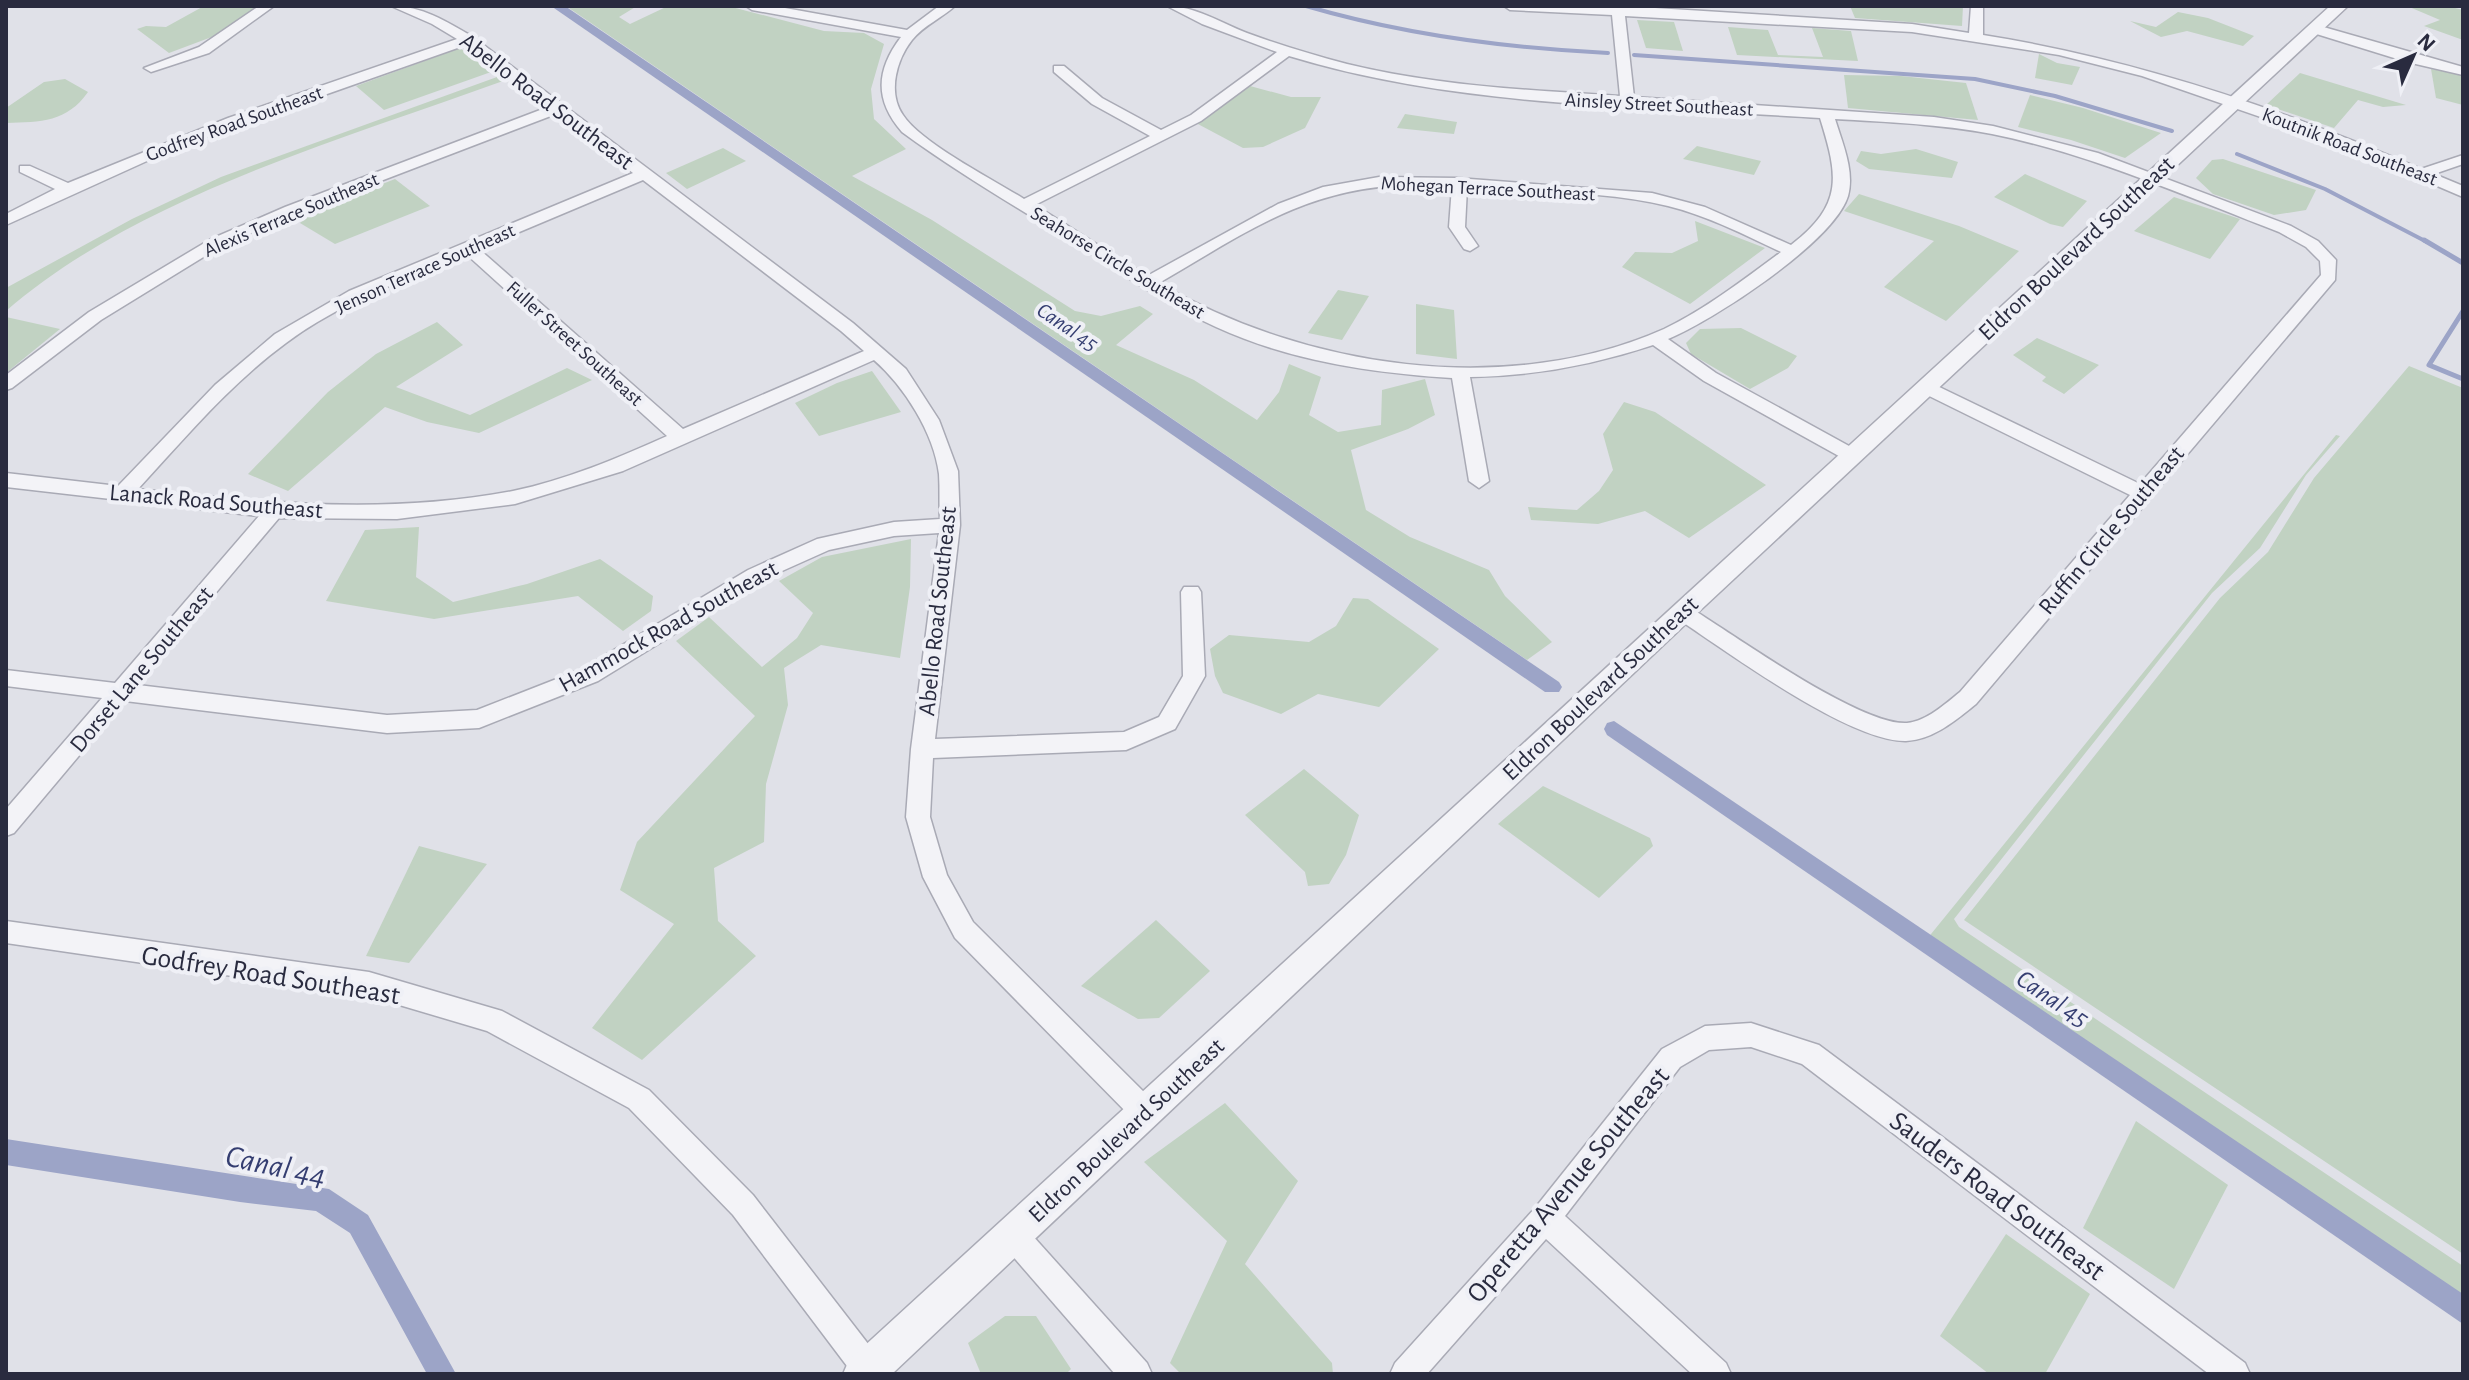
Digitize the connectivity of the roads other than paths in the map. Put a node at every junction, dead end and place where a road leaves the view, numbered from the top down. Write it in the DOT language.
graph roads {
  1 [pos="268,6"];
  2 [pos="397,6"];
  3 [pos="949,6"];
  4 [pos="1173,6"];
  5 [pos="1510,6"];
  6 [pos="1977,6"];
  7 [pos="2340,6"];
  8 [pos="764,7"];
  9 [pos="1617,9"];
  10 [pos="2315,29"];
  11 [pos="909,34"];
  12 [pos="1976,36"];
  13 [pos="468,40"];
  14 [pos="1284,53"];
  15 [pos="151,68"];
  16 [pos="1059,69"];
  17 [pos="2463,71"];
  18 [pos="1628,103"];
  19 [pos="2236,103"];
  20 [pos="556,109"];
  21 [pos="1826,114"];
  22 [pos="1161,136"];
  23 [pos="2463,159"];
  24 [pos="25,169"];
  25 [pos="2423,173"];
  26 [pos="643,174"];
  27 [pos="2151,178"];
  28 [pos="1460,184"];
  29 [pos="66,188"];
  30 [pos="2463,192"];
  31 [pos="1024,205"];
  32 [pos="6,220"];
  33 [pos="1470,246"];
  34 [pos="468,247"];
  35 [pos="1792,251"];
  36 [pos="1149,282"];
  37 [pos="1655,338"];
  38 [pos="876,352"];
  39 [pos="1460,371"];
  40 [pos="6,384"];
  41 [pos="1925,387"];
  42 [pos="682,439"];
  43 [pos="1853,456"];
  44 [pos="6,480"];
  45 [pos="1479,481"];
  46 [pos="123,493"];
  47 [pos="2142,493"];
  48 [pos="274,511"];
  49 [pos="950,525"];
  50 [pos="1191,592"];
  51 [pos="1682,612"];
  52 [pos="6,678"];
  53 [pos="121,693"];
  54 [pos="922,749"];
  55 [pos="6,826"];
  56 [pos="6,932"];
  57 [pos="1751,1035"];
  58 [pos="1145,1112"];
  59 [pos="1545,1218"];
  60 [pos="1013,1235"];
  61 [pos="865,1372"];
  62 [pos="1136,1374"];
  63 [pos="1406,1374"];
  64 [pos="1715,1374"];
  65 [pos="2234,1374"];
  1 -- 15 [label="street"];
  2 -- 13 [label="street, Abello Road Southeast"];
  3 -- 11 [label="street, Seahorse Circle Southeast"];
  4 -- 14 [label="street, Ainsley Street Southeast"];
  5 -- 9 [label="street, Koutnik Road Southeast"];
  6 -- 12 [label="street"];
  7 -- 10 [label="street, Eldron Boulevard Southeast"];
  8 -- 11 [label="street"];
  9 -- 12 [label="street, Koutnik Road Southeast"];
  9 -- 18 [label="street"];
  10 -- 17 [label="street"];
  10 -- 19 [label="street, Eldron Boulevard Southeast"];
  11 -- 31 [label="street, Seahorse Circle Southeast"];
  12 -- 19 [label="street, Koutnik Road Southeast"];
  13 -- 20 [label="street, Abello Road Southeast"];
  13 -- 29 [label="street, Godfrey Road Southeast"];
  14 -- 18 [label="street, Ainsley Street Southeast"];
  14 -- 22 [label="street"];
  16 -- 22 [label="street"];
  18 -- 21 [label="street, Ainsley Street Southeast"];
  19 -- 25 [label="street, Koutnik Road Southeast"];
  19 -- 27 [label="street, Eldron Boulevard Southeast"];
  20 -- 26 [label="street, Abello Road Southeast"];
  20 -- 40 [label="street, Alexis Terrace Southeast"];
  21 -- 27 [label="street, Ainsley Street Southeast"];
  21 -- 35 [label="street, Seahorse Circle Southeast"];
  22 -- 31 [label="street"];
  23 -- 25 [label="street"];
  24 -- 29 [label="street"];
  25 -- 30 [label="street, Koutnik Road Southeast"];
  26 -- 34 [label="street, Jenson Terrace Southeast"];
  26 -- 38 [label="street, Abello Road Southeast"];
  27 -- 41 [label="street, Eldron Boulevard Southeast"];
  27 -- 47 [label="street, Ruffin Circle Southeast"];
  28 -- 33 [label="street"];
  28 -- 35 [label="street, Mohegan Terrace Southeast"];
  28 -- 36 [label="street, Mohegan Terrace Southeast"];
  29 -- 32 [label="street, Godfrey Road Southeast"];
  31 -- 36 [label="street, Seahorse Circle Southeast"];
  34 -- 42 [label="street, Fuller Street Southeast"];
  34 -- 46 [label="street, Jenson Terrace Southeast"];
  35 -- 37 [label="street, Seahorse Circle Southeast"];
  36 -- 39 [label="street, Seahorse Circle Southeast"];
  37 -- 39 [label="street, Seahorse Circle Southeast"];
  37 -- 43 [label="street"];
  38 -- 42 [label="street, Lanack Road Southeast"];
  38 -- 49 [label="street, Abello Road Southeast"];
  39 -- 45 [label="street"];
  41 -- 43 [label="street, Eldron Boulevard Southeast"];
  41 -- 47 [label="street"];
  42 -- 48 [label="street, Lanack Road Southeast"];
  43 -- 51 [label="street, Eldron Boulevard Southeast"];
  44 -- 46 [label="street, Lanack Road Southeast"];
  46 -- 48 [label="street, Lanack Road Southeast"];
  47 -- 51 [label="street, Ruffin Circle Southeast"];
  48 -- 53 [label="street, Dorset Lane Southeast"];
  49 -- 53 [label="street, Hammock Road Southeast"];
  49 -- 54 [label="street, Abello Road Southeast"];
  50 -- 54 [label="street"];
  51 -- 58 [label="street, Eldron Boulevard Southeast"];
  52 -- 53 [label="street, Hammock Road Southeast"];
  53 -- 55 [label="street, Dorset Lane Southeast"];
  54 -- 58 [label="street, Abello Road Southeast"];
  56 -- 61 [label="street, Godfrey Road Southeast"];
  57 -- 59 [label="street, Operetta Avenue Southeast"];
  57 -- 65 [label="street, Sauders Road Southeast"];
  58 -- 60 [label="street, Eldron Boulevard Southeast"];
  59 -- 63 [label="street, Operetta Avenue Southeast"];
  59 -- 64 [label="street"];
  60 -- 61 [label="street, Eldron Boulevard Southeast"];
  60 -- 62 [label="street"];
}
